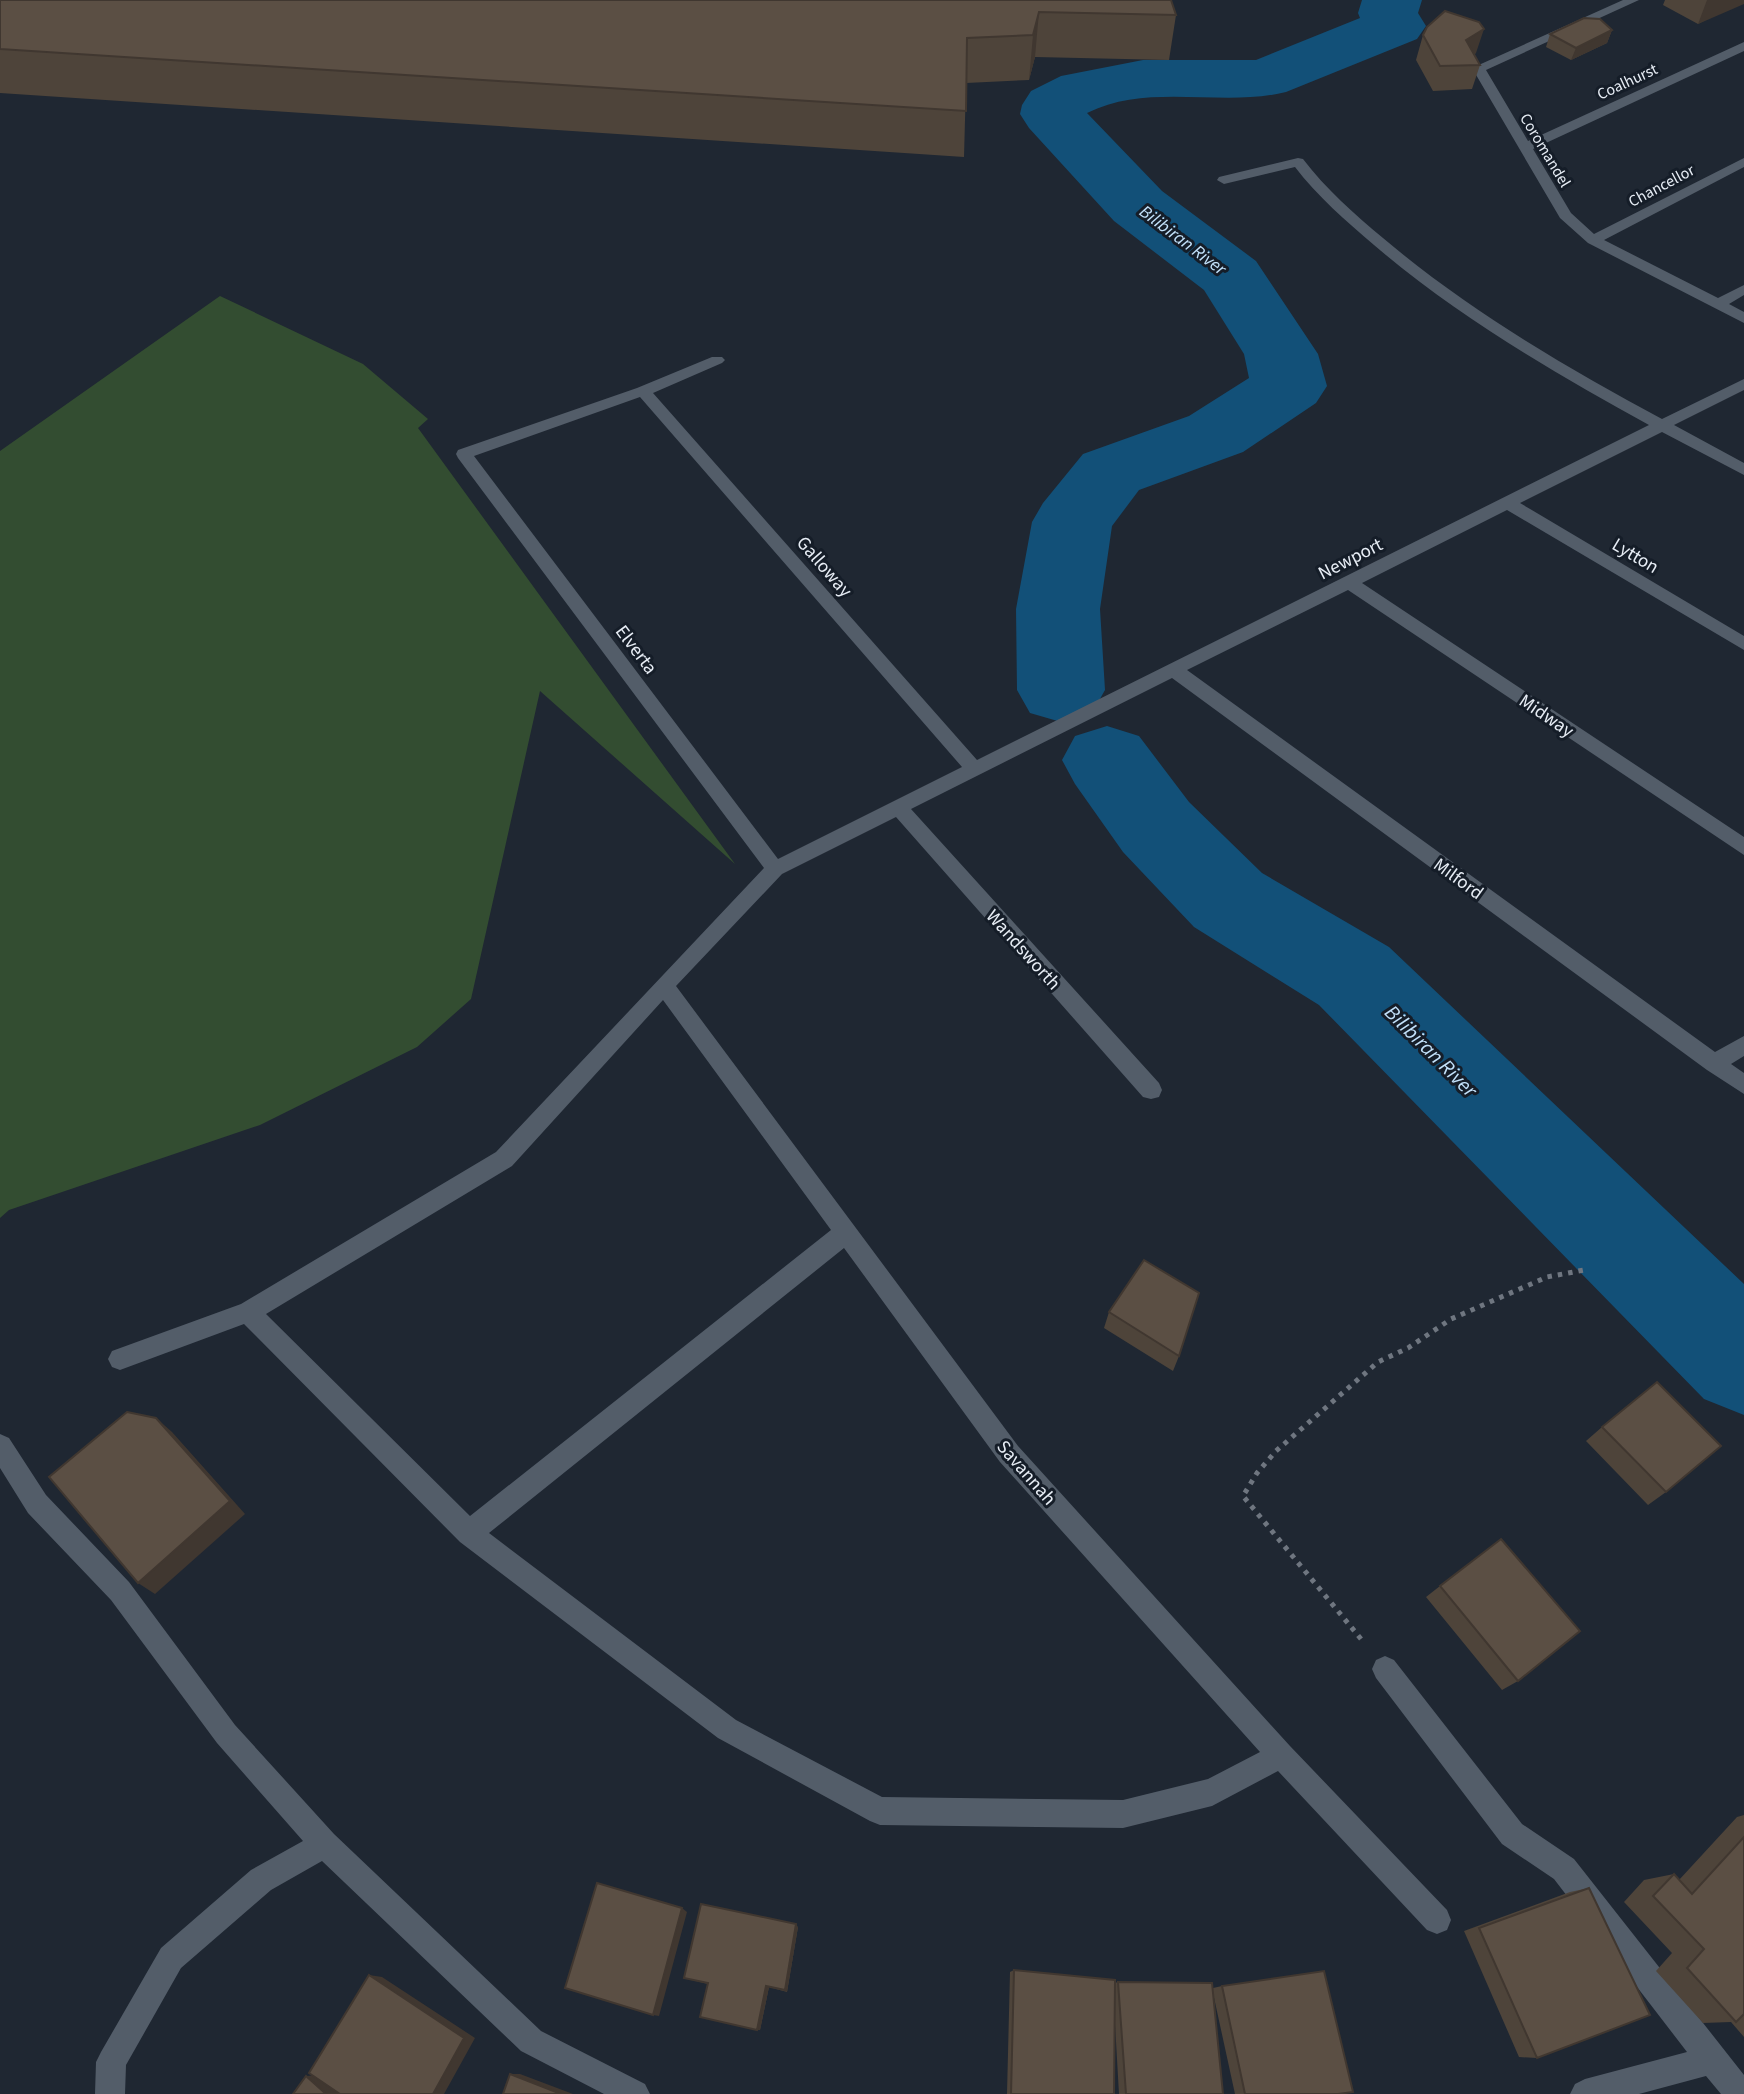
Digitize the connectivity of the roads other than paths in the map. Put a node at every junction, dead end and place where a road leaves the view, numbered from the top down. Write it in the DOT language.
graph roads {
  1 [pos="1633,0"];
  2 [pos="1744,46"];
  3 [pos="1524,148"];
  4 [pos="1744,162"];
  5 [pos="1224,180"];
  6 [pos="1593,240"];
  7 [pos="1744,289"];
  8 [pos="1717,304"];
  9 [pos="1744,318"];
  10 [pos="717,360"];
  11 [pos="1744,384"];
  12 [pos="643,391"];
  13 [pos="1663,425"];
  14 [pos="1744,470"];
  15 [pos="1506,502"];
  16 [pos="1350,583"];
  17 [pos="1744,644"];
  18 [pos="1174,670"];
  19 [pos="974,769"];
  20 [pos="898,807"];
  21 [pos="1744,847"];
  22 [pos="775,869"];
  23 [pos="664,985"];
  24 [pos="1744,1045"];
  25 [pos="1714,1064"];
  26 [pos="1744,1085"];
  27 [pos="1151,1090"];
  28 [pos="845,1233"];
  29 [pos="248,1312"];
  30 [pos="120,1359"];
  31 [pos="0,1446"];
  32 [pos="469,1533"];
  33 [pos="1385,1669"];
  34 [pos="1280,1755"];
  35 [pos="324,1844"];
  36 [pos="1437,1920"];
  37 [pos="1711,2060"];
  38 [pos="110,2094"];
  39 [pos="635,2094"];
  40 [pos="1585,2094"];
  41 [pos="1741,2094"];
  1 -- 3 [label="street, Coromandel"];
  2 -- 3 [label="street, Coalhurst"];
  3 -- 6 [label="street, Coromandel"];
  4 -- 6 [label="street, Chancellor"];
  5 -- 13 [label="street"];
  6 -- 8 [label="street, Coromandel"];
  7 -- 8 [label="street"];
  8 -- 9 [label="street, Coromandel"];
  10 -- 12 [label="street"];
  11 -- 13 [label="street, Newport"];
  12 -- 19 [label="street, Galloway"];
  12 -- 22 [label="street, Elverta"];
  13 -- 14 [label="street"];
  13 -- 15 [label="street, Newport"];
  15 -- 16 [label="street, Newport"];
  15 -- 17 [label="street, Lytton"];
  16 -- 18 [label="street, Newport"];
  16 -- 21 [label="street, Midway"];
  18 -- 19 [label="street, Newport"];
  18 -- 25 [label="street, Milford"];
  19 -- 20 [label="street, Newport"];
  20 -- 22 [label="street, Newport"];
  20 -- 27 [label="street, Wandsworth"];
  22 -- 23 [label="street, Newport"];
  23 -- 28 [label="street, Savannah"];
  23 -- 29 [label="street, Newport"];
  24 -- 25 [label="street"];
  25 -- 26 [label="street, Milford"];
  28 -- 32 [label="street"];
  28 -- 34 [label="street, Savannah"];
  29 -- 30 [label="street, Newport"];
  29 -- 32 [label="street"];
  31 -- 35 [label="street"];
  32 -- 34 [label="street"];
  33 -- 37 [label="street"];
  34 -- 36 [label="street, Savannah"];
  35 -- 38 [label="street"];
  35 -- 39 [label="street"];
  37 -- 40 [label="street"];
  37 -- 41 [label="street"];
}
